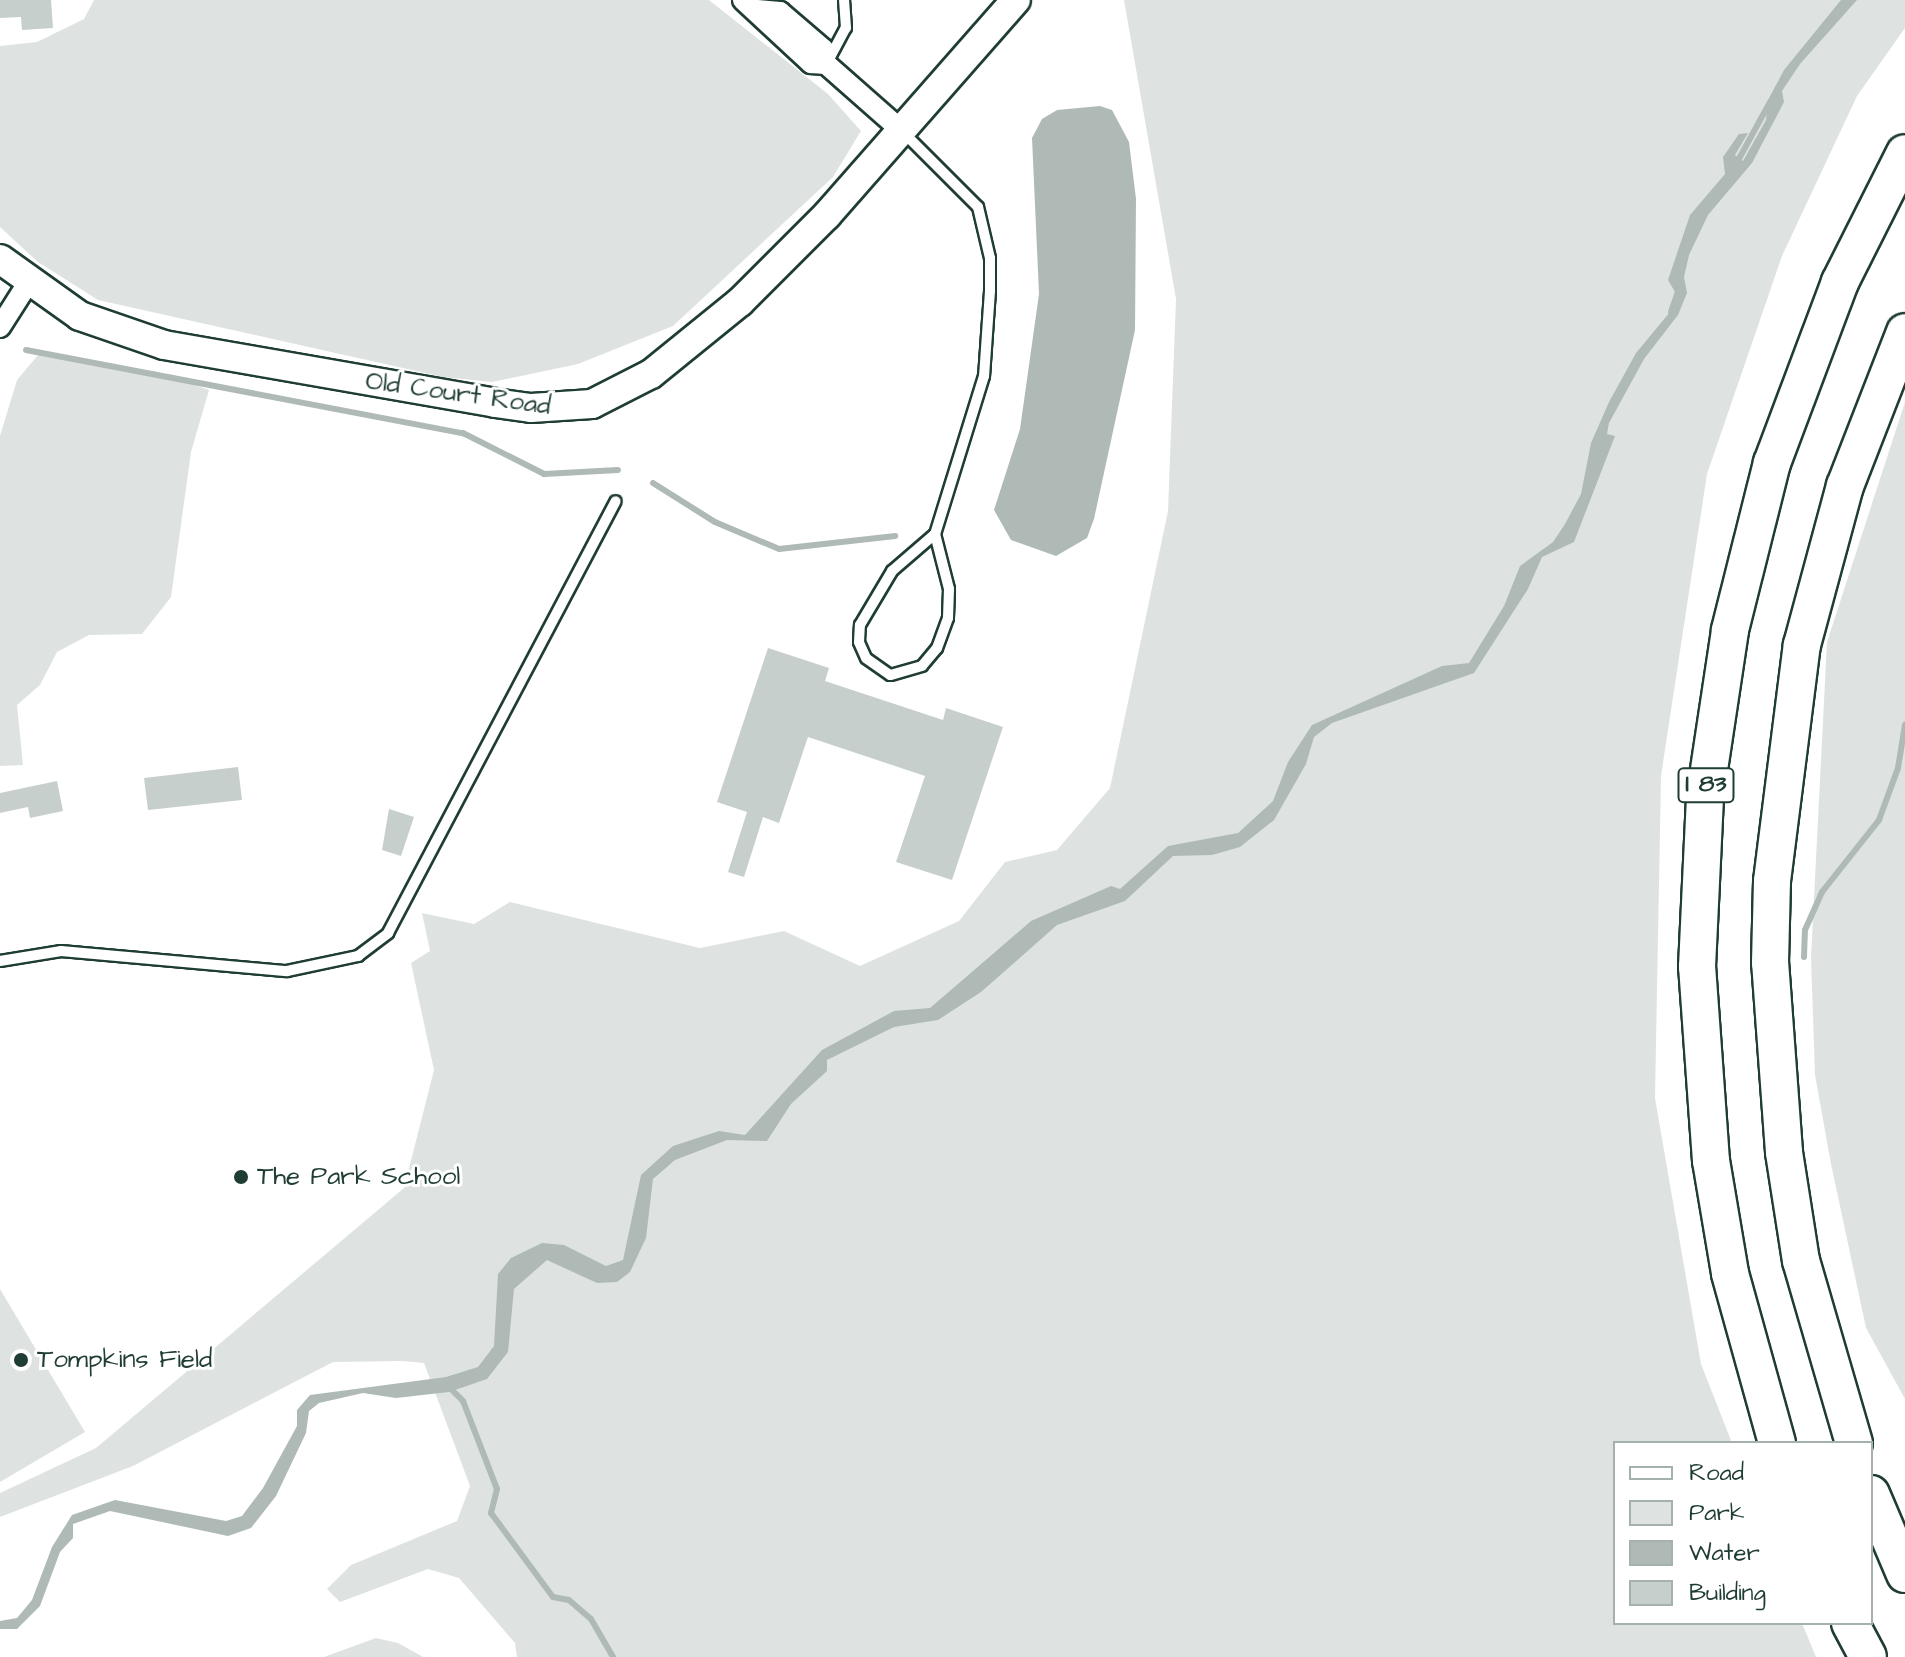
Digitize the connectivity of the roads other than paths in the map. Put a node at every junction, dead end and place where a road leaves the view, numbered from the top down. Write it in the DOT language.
graph roads {
  1 [pos="844,0"];
  2 [pos="1016,0"];
  3 [pos="750,5"];
  4 [pos="826,64"];
  5 [pos="902,131"];
  6 [pos="1905,153"];
  7 [pos="0,259"];
  8 [pos="28,283"];
  9 [pos="0,327"];
  10 [pos="1905,332"];
  11 [pos="616,501"];
  12 [pos="935,534"];
  13 [pos="0,961"];
  14 [pos="1776,1441"];
  15 [pos="1853,1441"];
  16 [pos="1873,1499"];
  17 [pos="1905,1574"];
  18 [pos="1851,1625"];
  19 [pos="1868,1657"];
  1 -- 4 [label="lane"];
  2 -- 5 [label="main road, Old Court Road"];
  3 -- 4 [label="street"];
  4 -- 5 [label="street"];
  5 -- 8 [label="main road, Old Court Road"];
  5 -- 12 [label="lane"];
  6 -- 14 [label="highway, I 83"];
  7 -- 8 [label="main road, Old Court Road"];
  8 -- 9 [label="street"];
  10 -- 15 [label="highway"];
  11 -- 13 [label="lane"];
  12 -- 12 [label="lane"];
  16 -- 17 [label="highway"];
  18 -- 19 [label="highway"];
}
